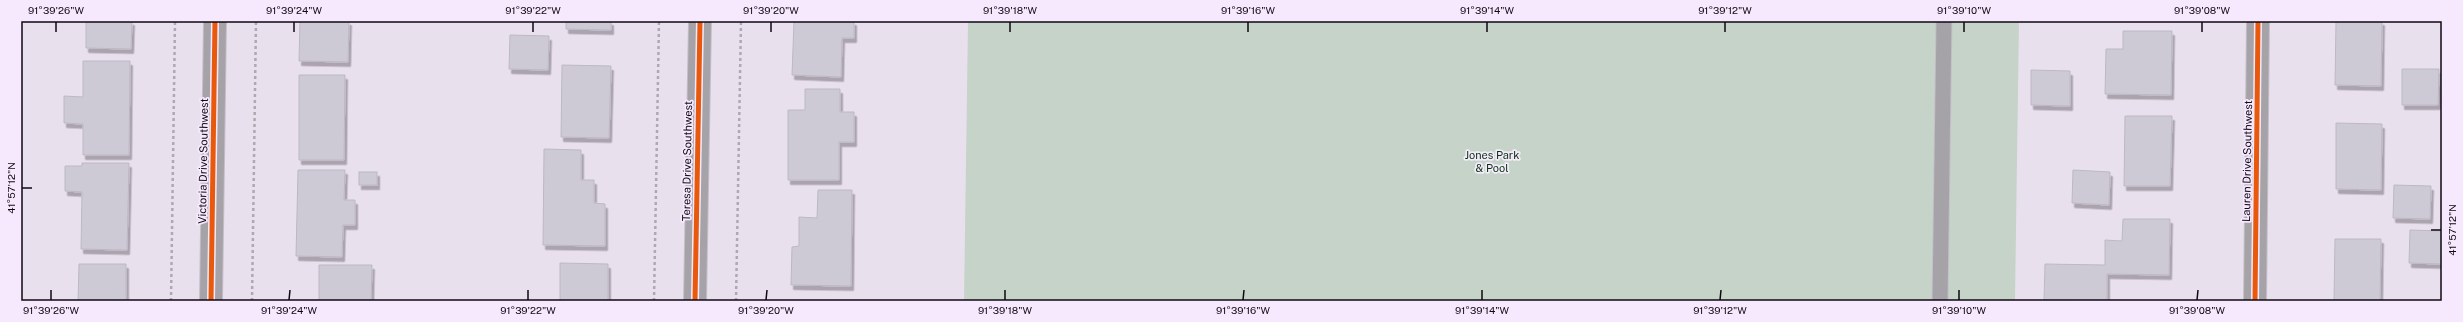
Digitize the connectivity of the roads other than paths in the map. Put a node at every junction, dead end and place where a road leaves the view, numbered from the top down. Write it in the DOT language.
graph roads {
  1 [pos="215,21"];
  2 [pos="700,21"];
  3 [pos="1944,21"];
  4 [pos="2258,21"];
  5 [pos="211,301"];
  6 [pos="695,301"];
  7 [pos="1940,301"];
  8 [pos="2255,301"];
  1 -- 5 [label="street, Victoria Drive Southwest"];
  2 -- 6 [label="street, Teresa Drive Southwest"];
  3 -- 7 [label="lane"];
  4 -- 8 [label="street, Lauren Drive Southwest"];
}
